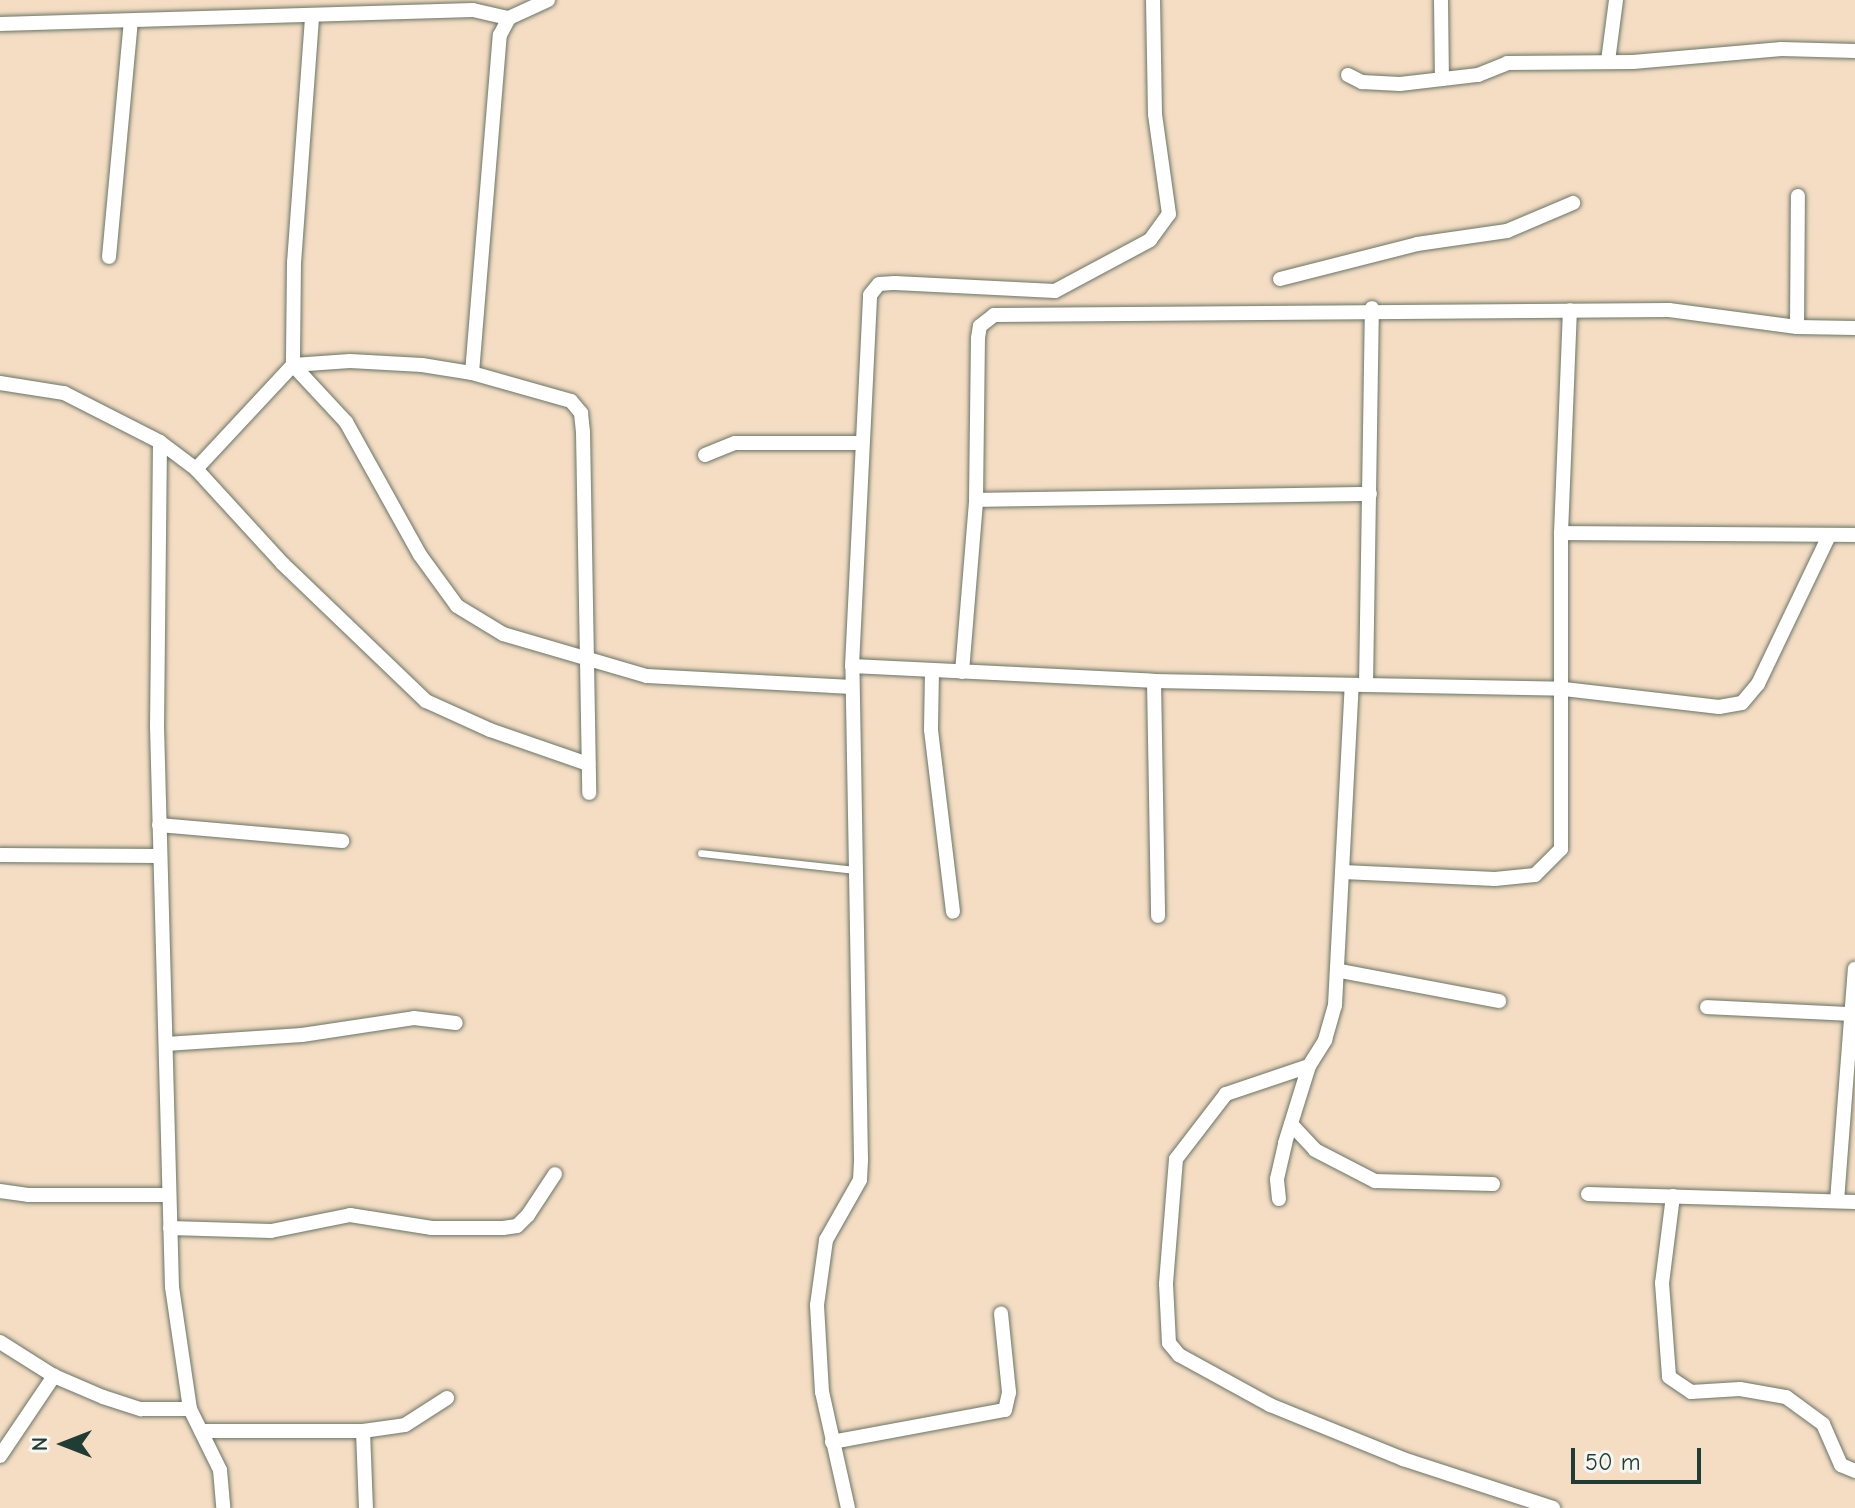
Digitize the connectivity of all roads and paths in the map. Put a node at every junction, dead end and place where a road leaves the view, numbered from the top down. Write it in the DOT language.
graph roads {
  1 [pos="548,0"];
  2 [pos="1153,0"];
  3 [pos="1441,0"];
  4 [pos="1616,0"];
  5 [pos="312,18"];
  6 [pos="509,18"];
  7 [pos="131,22"];
  8 [pos="0,24"];
  9 [pos="1855,51"];
  10 [pos="1608,61"];
  11 [pos="1348,75"];
  12 [pos="1442,79"];
  13 [pos="1798,196"];
  14 [pos="1573,203"];
  15 [pos="109,257"];
  16 [pos="1280,279"];
  17 [pos="1372,308"];
  18 [pos="1570,310"];
  19 [pos="1797,327"];
  20 [pos="1855,328"];
  21 [pos="293,365"];
  22 [pos="472,373"];
  23 [pos="0,383"];
  24 [pos="160,442"];
  25 [pos="862,443"];
  26 [pos="705,455"];
  27 [pos="196,469"];
  28 [pos="1370,494"];
  29 [pos="976,500"];
  30 [pos="1561,533"];
  31 [pos="1855,535"];
  32 [pos="1829,536"];
  33 [pos="585,655"];
  34 [pos="852,666"];
  35 [pos="932,671"];
  36 [pos="962,672"];
  37 [pos="1154,681"];
  38 [pos="1359,685"];
  39 [pos="852,687"];
  40 [pos="1564,689"];
  41 [pos="588,764"];
  42 [pos="589,793"];
  43 [pos="159,825"];
  44 [pos="342,841"];
  45 [pos="701,853"];
  46 [pos="0,855"];
  47 [pos="159,856"];
  48 [pos="856,870"];
  49 [pos="1343,872"];
  50 [pos="953,912"];
  51 [pos="1158,916"];
  52 [pos="1855,969"];
  53 [pos="1340,971"];
  54 [pos="1499,1001"];
  55 [pos="1707,1007"];
  56 [pos="1851,1014"];
  57 [pos="456,1023"];
  58 [pos="166,1044"];
  59 [pos="1309,1066"];
  60 [pos="1291,1124"];
  61 [pos="555,1174"];
  62 [pos="1493,1184"];
  63 [pos="0,1191"];
  64 [pos="1588,1194"];
  65 [pos="169,1195"];
  66 [pos="1673,1196"];
  67 [pos="1279,1199"];
  68 [pos="1837,1201"];
  69 [pos="1855,1202"];
  70 [pos="170,1228"];
  71 [pos="1001,1313"];
  72 [pos="0,1342"];
  73 [pos="54,1376"];
  74 [pos="447,1398"];
  75 [pos="190,1409"];
  76 [pos="201,1431"];
  77 [pos="363,1431"];
  78 [pos="832,1442"];
  79 [pos="0,1456"];
  80 [pos="1855,1471"];
  81 [pos="223,1508"];
  82 [pos="366,1508"];
  83 [pos="848,1508"];
  84 [pos="1553,1508"];
  1 -- 6 [label="street"];
  2 -- 25 [label="street"];
  3 -- 12 [label="street"];
  4 -- 10 [label="street"];
  5 -- 6 [label="street"];
  5 -- 7 [label="street"];
  5 -- 21 [label="street"];
  6 -- 22 [label="street"];
  7 -- 8 [label="street"];
  7 -- 15 [label="street"];
  9 -- 10 [label="street"];
  10 -- 12 [label="street"];
  11 -- 12 [label="street"];
  13 -- 19 [label="street"];
  14 -- 16 [label="street"];
  17 -- 18 [label="street"];
  17 -- 28 [label="street"];
  17 -- 29 [label="street"];
  18 -- 19 [label="street"];
  18 -- 30 [label="street"];
  19 -- 20 [label="street"];
  21 -- 22 [label="street"];
  21 -- 27 [label="street"];
  21 -- 33 [label="street"];
  22 -- 33 [label="street"];
  23 -- 24 [label="street"];
  24 -- 27 [label="street"];
  24 -- 43 [label="street"];
  25 -- 26 [label="street"];
  25 -- 34 [label="street"];
  27 -- 41 [label="street"];
  28 -- 29 [label="street"];
  28 -- 38 [label="street"];
  29 -- 36 [label="street"];
  30 -- 32 [label="street"];
  30 -- 40 [label="street"];
  31 -- 32 [label="street"];
  32 -- 40 [label="street"];
  33 -- 39 [label="street"];
  33 -- 41 [label="street"];
  34 -- 35 [label="street"];
  34 -- 39 [label="street"];
  35 -- 36 [label="street"];
  35 -- 50 [label="street"];
  36 -- 37 [label="street"];
  37 -- 38 [label="street"];
  37 -- 51 [label="street"];
  38 -- 40 [label="street"];
  38 -- 49 [label="street"];
  39 -- 48 [label="street"];
  40 -- 49 [label="street"];
  41 -- 42 [label="street"];
  43 -- 44 [label="street"];
  43 -- 47 [label="street"];
  45 -- 48 [label="lane"];
  46 -- 47 [label="street"];
  47 -- 58 [label="street"];
  48 -- 78 [label="street"];
  49 -- 53 [label="street"];
  52 -- 56 [label="street"];
  53 -- 54 [label="street"];
  53 -- 59 [label="street"];
  55 -- 56 [label="street"];
  56 -- 68 [label="street"];
  57 -- 58 [label="street"];
  58 -- 65 [label="street"];
  59 -- 60 [label="street"];
  59 -- 84 [label="street"];
  60 -- 62 [label="street"];
  60 -- 67 [label="street"];
  61 -- 70 [label="street"];
  63 -- 65 [label="street"];
  64 -- 66 [label="street"];
  65 -- 70 [label="street"];
  66 -- 68 [label="street"];
  66 -- 80 [label="street"];
  68 -- 69 [label="street"];
  70 -- 75 [label="street"];
  71 -- 78 [label="street"];
  72 -- 73 [label="street"];
  73 -- 75 [label="street"];
  73 -- 79 [label="street"];
  74 -- 77 [label="street"];
  75 -- 76 [label="street"];
  76 -- 77 [label="street"];
  76 -- 81 [label="street"];
  77 -- 82 [label="street"];
  78 -- 83 [label="street"];
}
